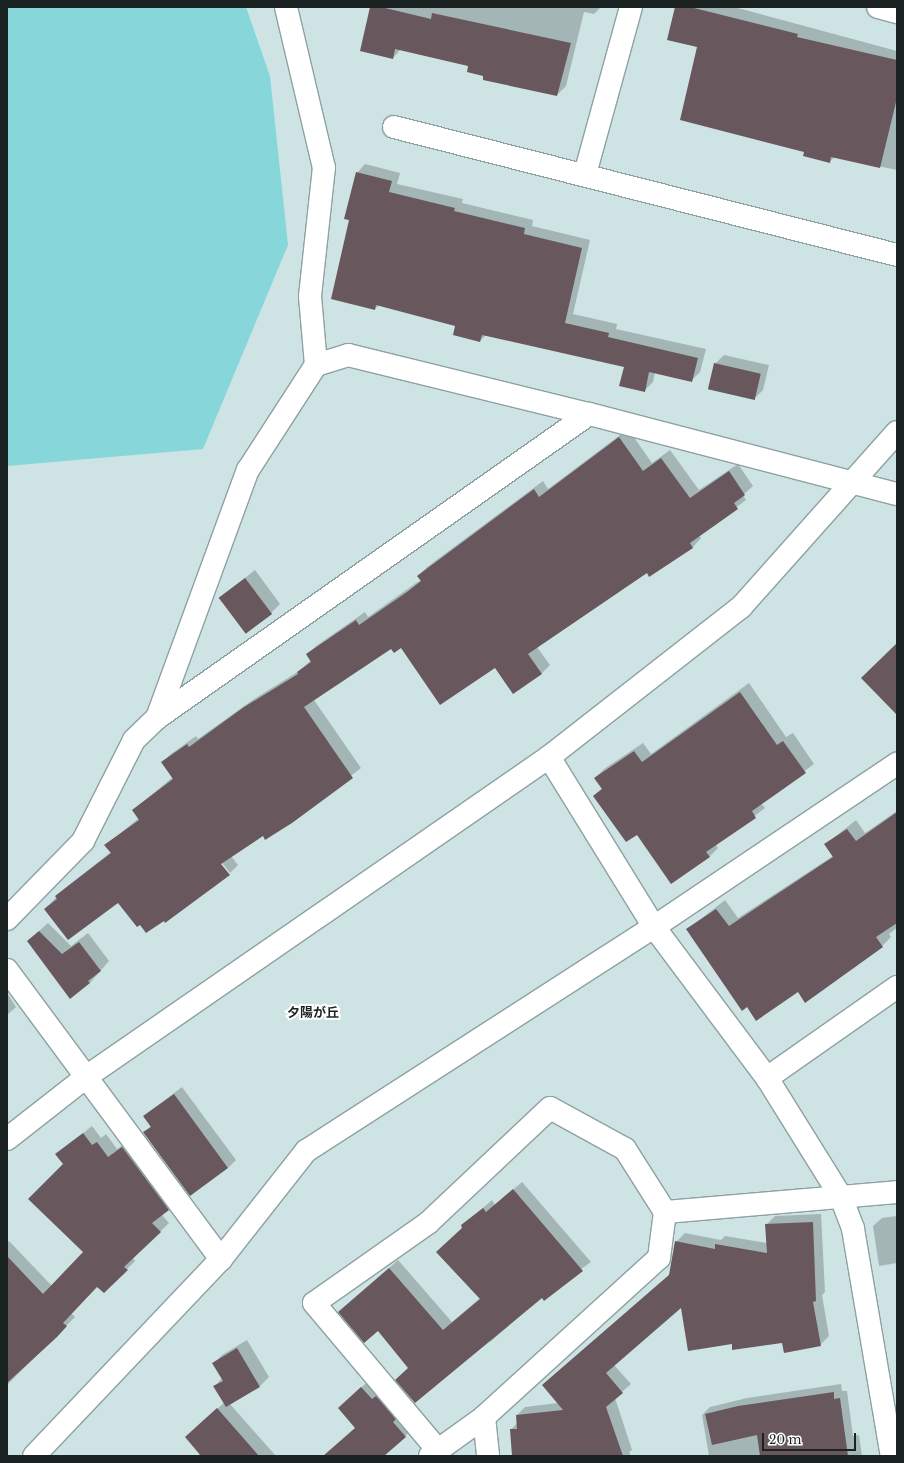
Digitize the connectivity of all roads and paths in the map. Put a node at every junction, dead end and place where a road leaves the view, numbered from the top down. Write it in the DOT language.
graph roads {
  1 [pos="286,7"];
  2 [pos="631,7"];
  3 [pos="878,7"];
  4 [pos="897,12"];
  5 [pos="394,127"];
  6 [pos="585,174"];
  7 [pos="897,255"];
  8 [pos="316,365"];
  9 [pos="589,414"];
  10 [pos="897,432"];
  11 [pos="855,481"];
  12 [pos="897,494"];
  13 [pos="157,718"];
  14 [pos="548,757"];
  15 [pos="897,764"];
  16 [pos="7,920"];
  17 [pos="654,927"];
  18 [pos="7,970"];
  19 [pos="897,988"];
  20 [pos="86,1078"];
  21 [pos="767,1078"];
  22 [pos="7,1139"];
  23 [pos="897,1192"];
  24 [pos="840,1197"];
  25 [pos="665,1212"];
  26 [pos="221,1259"];
  27 [pos="484,1417"];
  28 [pos="434,1453"];
  29 [pos="34,1456"];
  30 [pos="488,1456"];
  31 [pos="892,1456"];
  1 -- 8 [label="street"];
  2 -- 6 [label="street"];
  3 -- 4 [label="street"];
  5 -- 6 [label="street"];
  6 -- 7 [label="street"];
  8 -- 9 [label="street"];
  8 -- 13 [label="street"];
  9 -- 11 [label="street"];
  9 -- 13 [label="street"];
  10 -- 11 [label="street"];
  11 -- 12 [label="street"];
  11 -- 14 [label="street"];
  13 -- 16 [label="street"];
  14 -- 17 [label="street"];
  14 -- 20 [label="street"];
  15 -- 17 [label="street"];
  17 -- 21 [label="street"];
  17 -- 26 [label="street"];
  18 -- 20 [label="street"];
  19 -- 21 [label="street"];
  20 -- 22 [label="street"];
  20 -- 26 [label="street"];
  21 -- 24 [label="street"];
  23 -- 24 [label="street"];
  24 -- 25 [label="street"];
  24 -- 31 [label="street"];
  25 -- 27 [label="street"];
  25 -- 28 [label="street"];
  26 -- 29 [label="street"];
  27 -- 28 [label="street"];
  27 -- 30 [label="street"];
}
